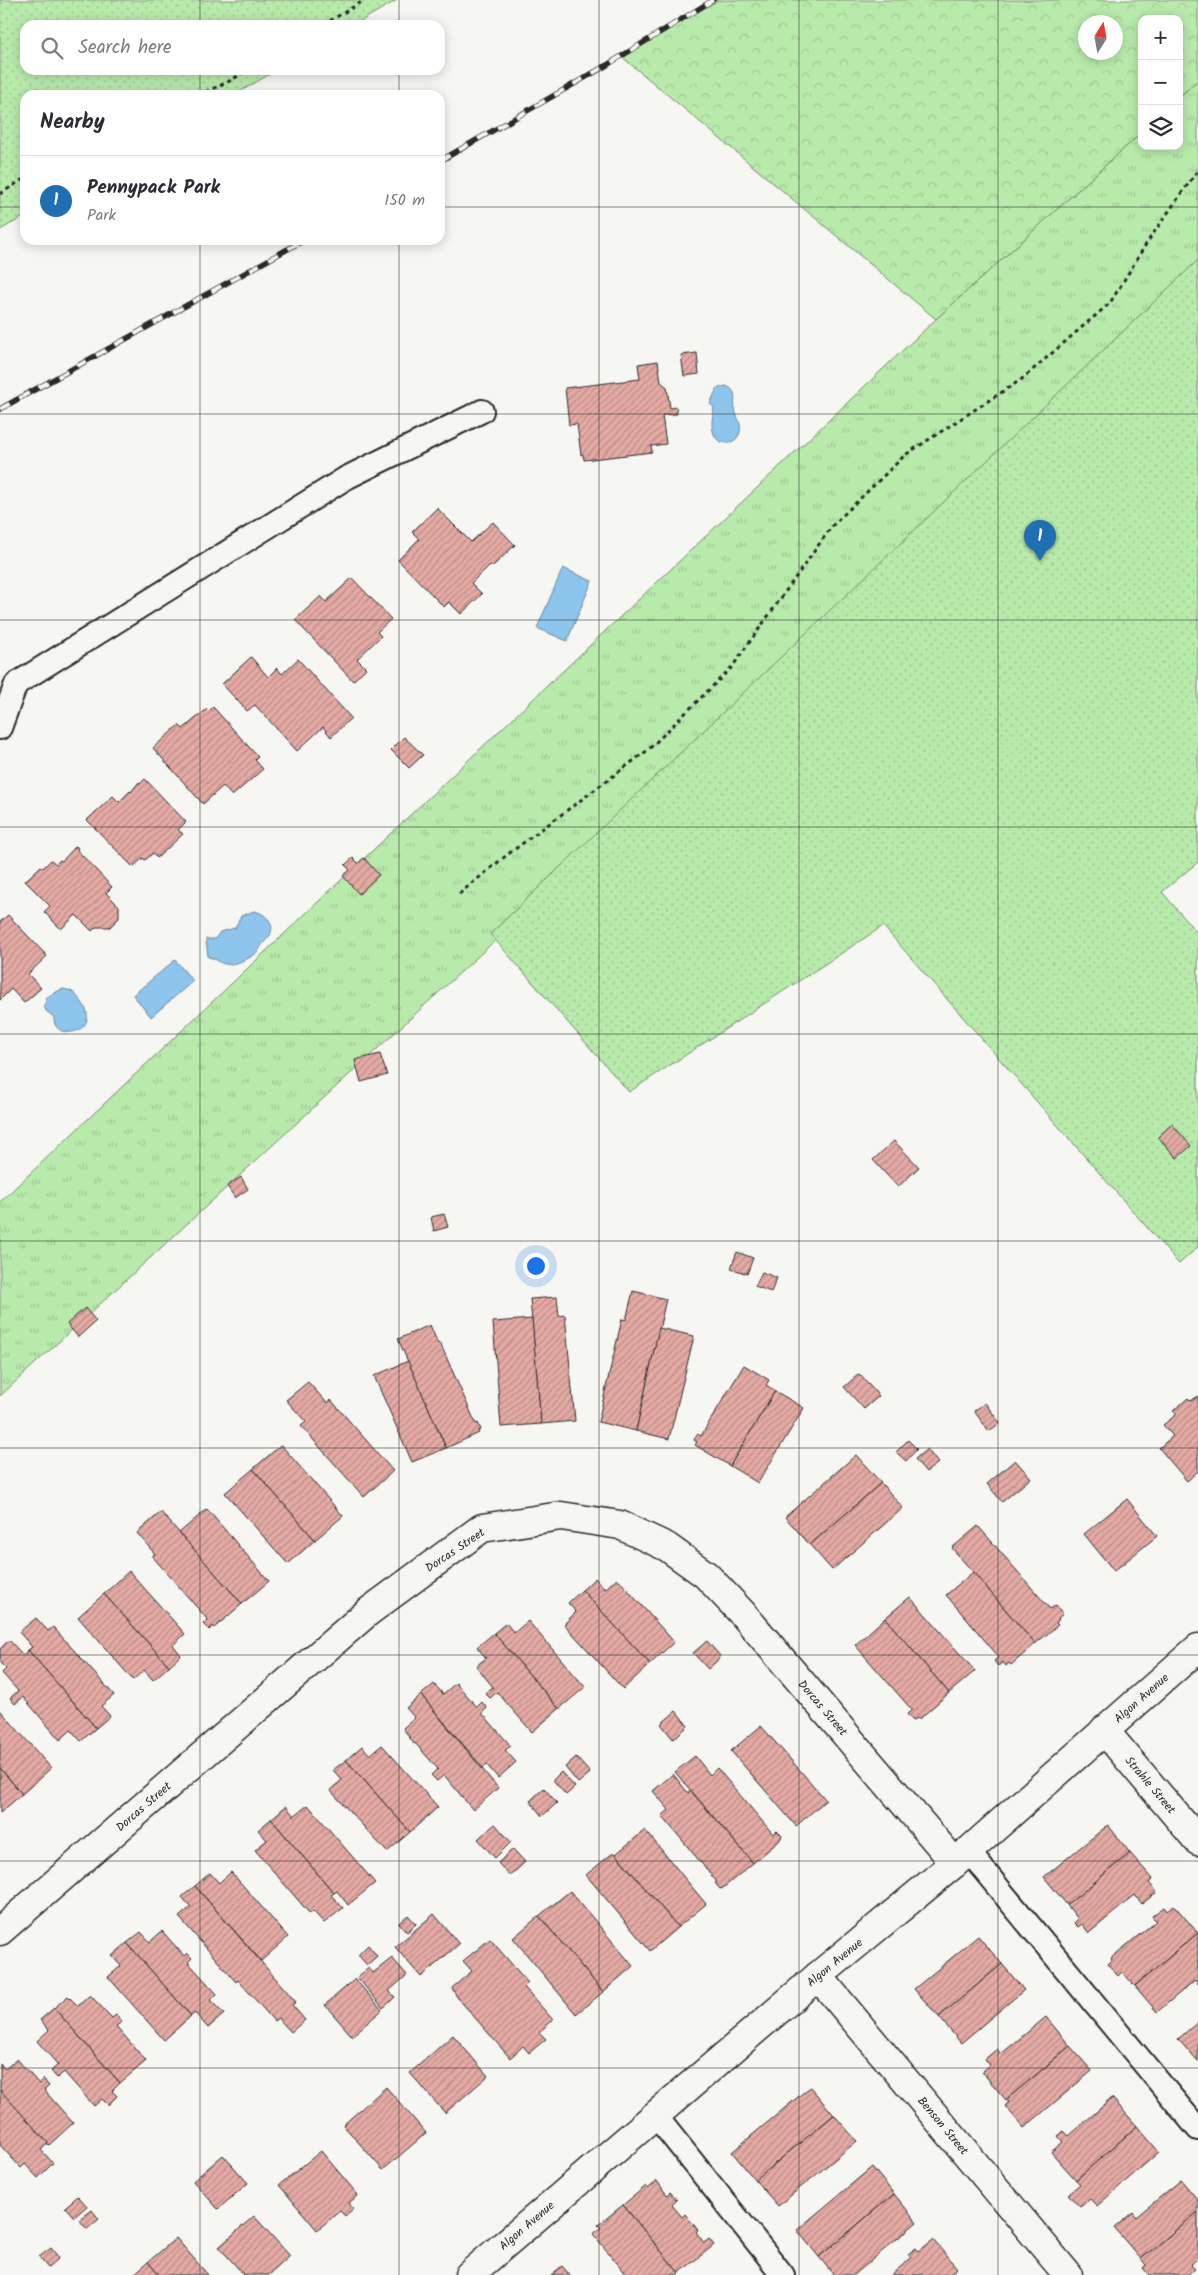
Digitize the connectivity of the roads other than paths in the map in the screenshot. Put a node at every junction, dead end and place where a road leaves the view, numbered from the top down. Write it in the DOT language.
graph roads {
  1 [pos="482,411"];
  2 [pos="0,728"];
  3 [pos="1198,1648"];
  4 [pos="1104,1730"];
  5 [pos="1198,1841"];
  6 [pos="961,1857"];
  7 [pos="0,1931"];
  8 [pos="818,1976"];
  9 [pos="656,2116"];
  10 [pos="1198,2129"];
  11 [pos="469,2275"];
  12 [pos="783,2275"];
  13 [pos="1068,2275"];
  1 -- 2 [label="lane"];
  3 -- 4 [label="street, Algon Avenue"];
  4 -- 5 [label="street, Strahle Street"];
  4 -- 6 [label="street, Algon Avenue"];
  6 -- 7 [label="street, Dorcas Street"];
  6 -- 8 [label="street, Algon Avenue"];
  6 -- 10 [label="lane"];
  8 -- 9 [label="street, Algon Avenue"];
  8 -- 13 [label="street, Benson Street"];
  9 -- 11 [label="street, Algon Avenue"];
  9 -- 12 [label="lane"];
}
